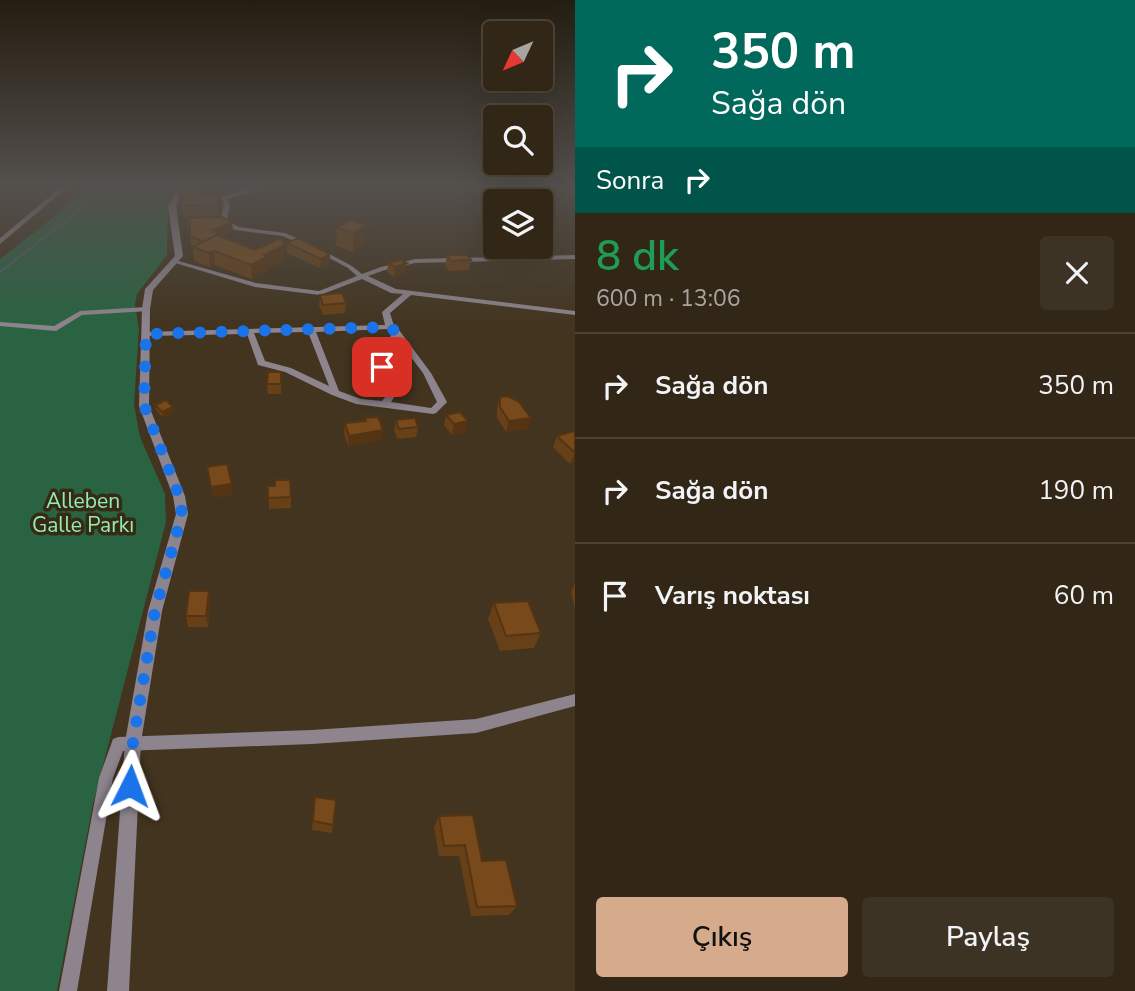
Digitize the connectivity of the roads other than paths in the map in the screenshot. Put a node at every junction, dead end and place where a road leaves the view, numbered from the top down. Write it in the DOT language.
graph roads {
  1 [pos="180,233"];
  2 [pos="276,233"];
  3 [pos="575,257"];
  4 [pos="175,262"];
  5 [pos="362,276"];
  6 [pos="408,294"];
  7 [pos="146,309"];
  8 [pos="575,313"];
  9 [pos="0,324"];
  10 [pos="393,330"];
  11 [pos="312,331"];
  12 [pos="250,332"];
  13 [pos="146,334"];
  14 [pos="335,391"];
  15 [pos="384,404"];
  16 [pos="575,700"];
  17 [pos="133,742"];
  18 [pos="68,991"];
  19 [pos="118,991"];
  1 -- 4 [label="street"];
  2 -- 5 [label="street"];
  3 -- 5 [label="street"];
  4 -- 5 [label="street"];
  4 -- 7 [label="street"];
  5 -- 6 [label="street"];
  6 -- 8 [label="street"];
  6 -- 10 [label="street"];
  7 -- 9 [label="street"];
  7 -- 13 [label="street"];
  10 -- 11 [label="street"];
  10 -- 15 [label="street"];
  10 -- 15 [label="street"];
  11 -- 12 [label="street"];
  11 -- 14 [label="street"];
  12 -- 13 [label="street"];
  12 -- 14 [label="street"];
  13 -- 17 [label="street"];
  14 -- 15 [label="street"];
  16 -- 17 [label="street"];
  17 -- 18 [label="street"];
  17 -- 19 [label="street"];
}
